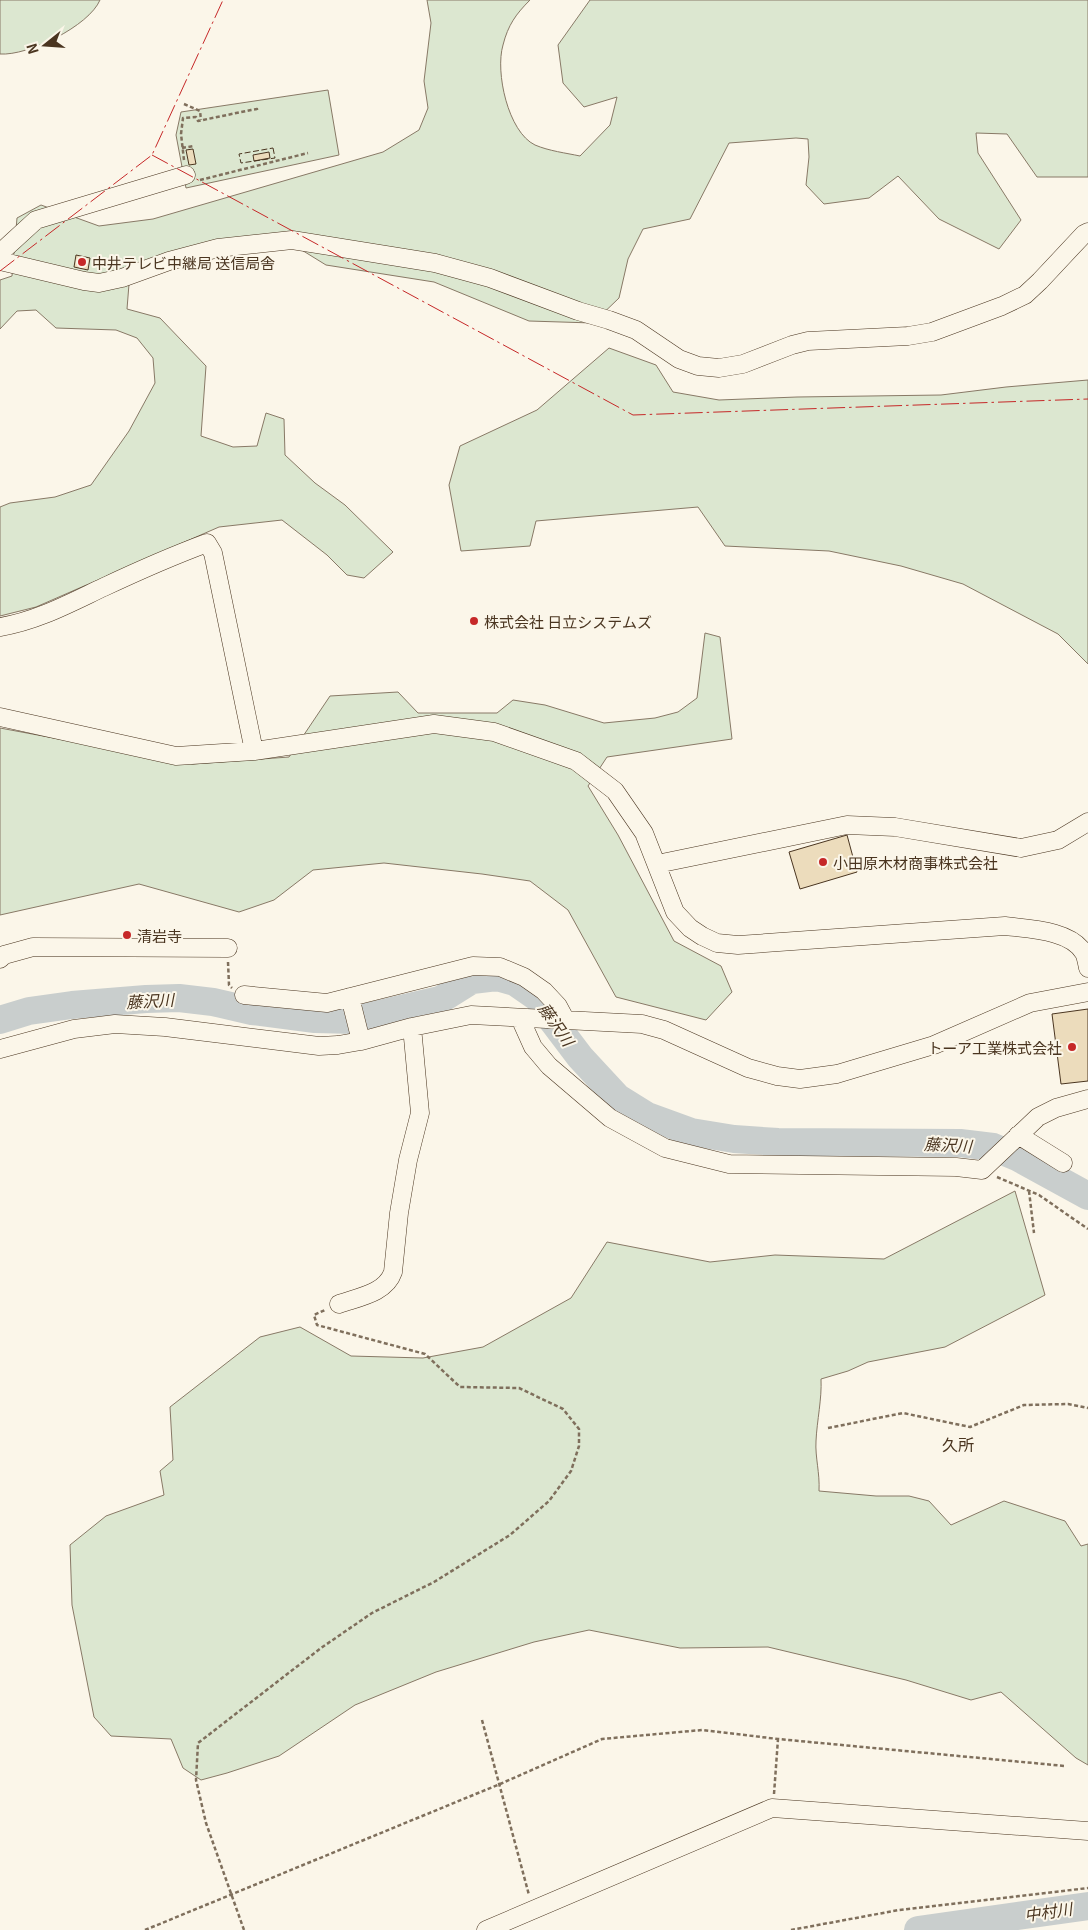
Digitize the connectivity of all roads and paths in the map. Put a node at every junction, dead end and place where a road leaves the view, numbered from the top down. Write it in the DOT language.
graph roads {
  1 [pos="184,104"];
  2 [pos="257,111"];
  3 [pos="201,120"];
  4 [pos="194,146"];
  5 [pos="182,148"];
  6 [pos="308,153"];
  7 [pos="186,175"];
  8 [pos="1088,232"];
  9 [pos="0,253"];
  10 [pos="0,262"];
  11 [pos="0,627"];
  12 [pos="0,717"];
  13 [pos="254,751"];
  14 [pos="1088,822"];
  15 [pos="657,864"];
  16 [pos="228,955"];
  17 [pos="0,959"];
  18 [pos="1088,968"];
  19 [pos="229,986"];
  20 [pos="1088,992"];
  21 [pos="244,995"];
  22 [pos="350,999"];
  23 [pos="515,1018"];
  24 [pos="565,1019"];
  25 [pos="412,1027"];
  26 [pos="360,1036"];
  27 [pos="0,1049"];
  28 [pos="1088,1099"];
  29 [pos="1018,1135"];
  30 [pos="1063,1163"];
  31 [pos="982,1170"];
  32 [pos="1029,1191"];
  33 [pos="1088,1229"];
  34 [pos="1034,1233"];
  35 [pos="339,1304"];
  36 [pos="1088,1408"];
  37 [pos="828,1428"];
  38 [pos="482,1720"];
  39 [pos="778,1739"];
  40 [pos="1065,1766"];
  41 [pos="500,1784"];
  42 [pos="772,1808"];
  43 [pos="1088,1831"];
  44 [pos="1088,1888"];
  45 [pos="232,1893"];
  46 [pos="533,1910"];
  47 [pos="145,1930"];
  48 [pos="244,1930"];
  49 [pos="486,1930"];
  50 [pos="792,1930"];
  1 -- 3 [label="path"];
  2 -- 3 [label="path"];
  3 -- 5 [label="path"];
  4 -- 5 [label="path"];
  5 -- 7 [label="path"];
  6 -- 7 [label="path"];
  7 -- 9 [label="street"];
  8 -- 10 [label="street"];
  11 -- 13 [label="street"];
  12 -- 13 [label="street"];
  13 -- 15 [label="street"];
  14 -- 15 [label="street"];
  15 -- 18 [label="street"];
  16 -- 17 [label="street"];
  16 -- 19 [label="path"];
  20 -- 24 [label="street"];
  21 -- 22 [label="street"];
  22 -- 24 [label="street"];
  22 -- 26 [label="street"];
  23 -- 24 [label="street"];
  23 -- 25 [label="street"];
  23 -- 31 [label="street"];
  25 -- 26 [label="street"];
  25 -- 35 [label="street"];
  26 -- 27 [label="street"];
  28 -- 29 [label="street"];
  29 -- 30 [label="street"];
  29 -- 31 [label="street"];
  31 -- 32 [label="path"];
  32 -- 33 [label="path"];
  32 -- 34 [label="path"];
  35 -- 45 [label="path"];
  36 -- 37 [label="path"];
  38 -- 41 [label="path"];
  39 -- 40 [label="path"];
  39 -- 41 [label="path"];
  39 -- 42 [label="path"];
  41 -- 45 [label="path"];
  41 -- 46 [label="path"];
  42 -- 43 [label="street"];
  42 -- 46 [label="street"];
  44 -- 50 [label="path"];
  45 -- 47 [label="path"];
  45 -- 48 [label="path"];
  46 -- 49 [label="street"];
}
